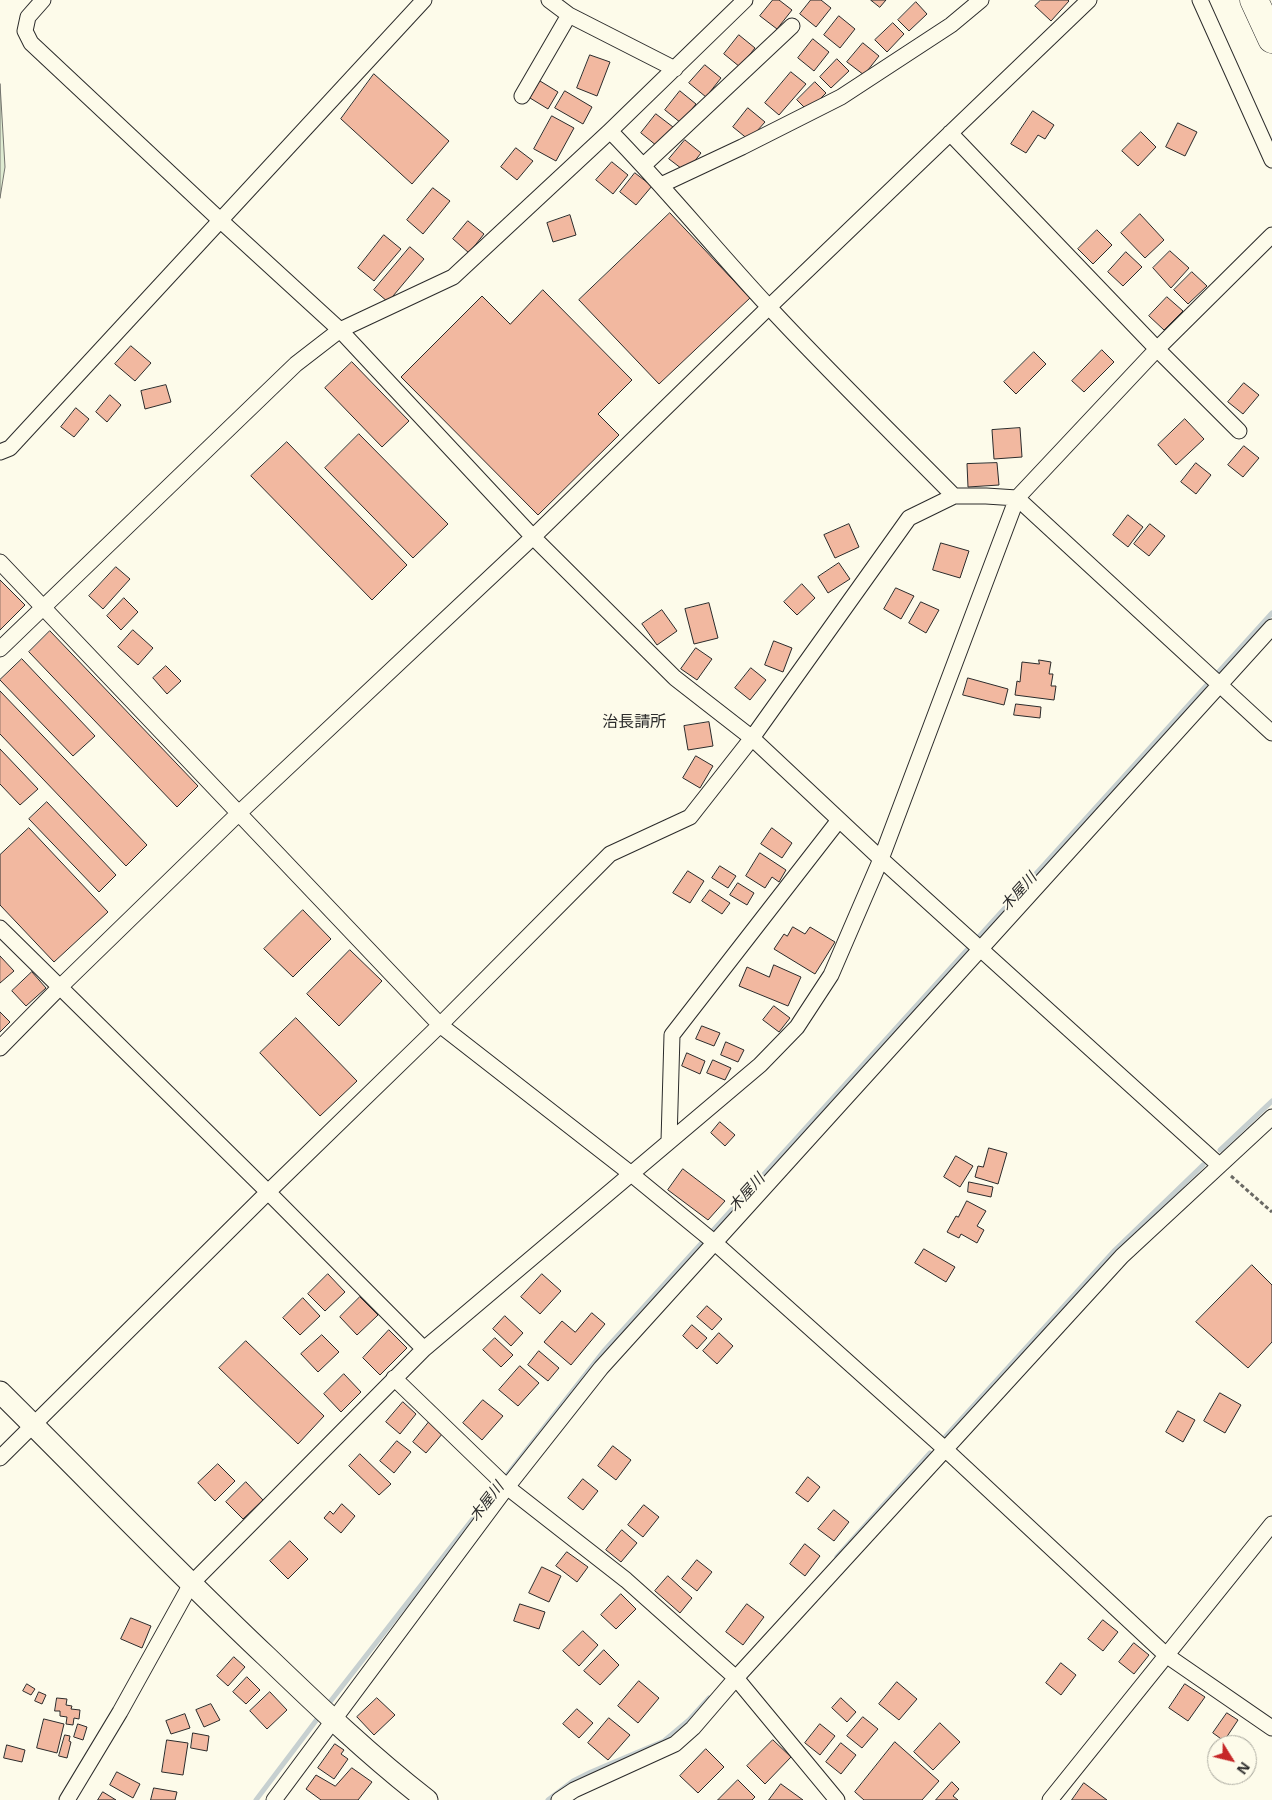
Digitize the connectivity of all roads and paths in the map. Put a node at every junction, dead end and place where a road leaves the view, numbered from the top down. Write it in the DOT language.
graph roads {
  1 [pos="43,0"];
  2 [pos="424,0"];
  3 [pos="549,0"];
  4 [pos="745,0"];
  5 [pos="1089,0"];
  6 [pos="1200,0"];
  7 [pos="1254,0"];
  8 [pos="979,1"];
  9 [pos="569,15"];
  10 [pos="792,26"];
  11 [pos="1272,39"];
  12 [pos="675,68"];
  13 [pos="522,96"];
  14 [pos="610,131"];
  15 [pos="950,133"];
  16 [pos="1272,160"];
  17 [pos="644,165"];
  18 [pos="661,185"];
  19 [pos="221,222"];
  20 [pos="1272,235"];
  21 [pos="769,307"];
  22 [pos="340,330"];
  23 [pos="1157,349"];
  24 [pos="1239,430"];
  25 [pos="0,452"];
  26 [pos="954,496"];
  27 [pos="1017,498"];
  28 [pos="533,537"];
  29 [pos="0,562"];
  30 [pos="43,606"];
  31 [pos="1272,627"];
  32 [pos="0,649"];
  33 [pos="1215,682"];
  34 [pos="1272,733"];
  35 [pos="752,738"];
  36 [pos="239,813"];
  37 [pos="839,820"];
  38 [pos="881,859"];
  39 [pos="0,928"];
  40 [pos="976,946"];
  41 [pos="60,988"];
  42 [pos="440,1025"];
  43 [pos="0,1048"];
  44 [pos="1272,1117"];
  45 [pos="668,1141"];
  46 [pos="1219,1165"];
  47 [pos="630,1173"];
  48 [pos="268,1192"];
  49 [pos="1272,1212"];
  50 [pos="710,1238"];
  51 [pos="424,1349"];
  52 [pos="394,1378"];
  53 [pos="0,1392"];
  54 [pos="33,1424"];
  55 [pos="945,1449"];
  56 [pos="0,1458"];
  57 [pos="503,1483"];
  58 [pos="1272,1524"];
  59 [pos="191,1584"];
  60 [pos="1166,1655"];
  61 [pos="736,1678"];
  62 [pos="326,1713"];
  63 [pos="1272,1728"];
  64 [pos="67,1800"];
  65 [pos="274,1800"];
  66 [pos="427,1800"];
  67 [pos="559,1800"];
  68 [pos="837,1800"];
  69 [pos="1050,1800"];
  1 -- 19 [label="street"];
  2 -- 19 [label="street"];
  3 -- 9 [label="street"];
  4 -- 12 [label="street"];
  5 -- 15 [label="street"];
  6 -- 16 [label="street"];
  7 -- 11 [label="highway"];
  8 -- 18 [label="street"];
  9 -- 12 [label="street"];
  9 -- 13 [label="street"];
  10 -- 17 [label="street"];
  12 -- 14 [label="street"];
  14 -- 17 [label="street"];
  14 -- 22 [label="street"];
  15 -- 21 [label="street"];
  15 -- 23 [label="street"];
  17 -- 18 [label="street"];
  18 -- 21 [label="street"];
  19 -- 22 [label="street"];
  19 -- 25 [label="street"];
  20 -- 23 [label="street"];
  21 -- 26 [label="street"];
  21 -- 28 [label="street"];
  22 -- 28 [label="street"];
  22 -- 30 [label="street"];
  23 -- 24 [label="street"];
  23 -- 27 [label="street"];
  26 -- 27 [label="street"];
  26 -- 35 [label="street"];
  27 -- 33 [label="street"];
  27 -- 38 [label="street"];
  28 -- 35 [label="street"];
  28 -- 36 [label="street"];
  29 -- 30 [label="street"];
  30 -- 32 [label="street"];
  30 -- 36 [label="street"];
  31 -- 33 [label="street"];
  33 -- 34 [label="street"];
  33 -- 40 [label="street"];
  35 -- 37 [label="street"];
  35 -- 42 [label="street"];
  36 -- 41 [label="street"];
  36 -- 42 [label="street"];
  37 -- 38 [label="street"];
  37 -- 45 [label="street"];
  38 -- 40 [label="street"];
  38 -- 45 [label="street"];
  39 -- 41 [label="street"];
  40 -- 46 [label="street"];
  40 -- 50 [label="street"];
  41 -- 43 [label="street"];
  41 -- 48 [label="street"];
  42 -- 47 [label="street"];
  42 -- 48 [label="street"];
  44 -- 46 [label="street"];
  45 -- 47 [label="street"];
  46 -- 49 [label="path"];
  46 -- 55 [label="street"];
  47 -- 50 [label="street"];
  47 -- 51 [label="street"];
  48 -- 51 [label="street"];
  48 -- 54 [label="street"];
  50 -- 55 [label="street"];
  50 -- 57 [label="street"];
  51 -- 52 [label="street"];
  52 -- 57 [label="street"];
  52 -- 59 [label="street"];
  53 -- 54 [label="street"];
  54 -- 56 [label="street"];
  54 -- 59 [label="street"];
  55 -- 60 [label="street"];
  55 -- 61 [label="street"];
  57 -- 61 [label="street"];
  57 -- 62 [label="street"];
  58 -- 60 [label="street"];
  59 -- 62 [label="street"];
  59 -- 64 [label="street"];
  60 -- 63 [label="street"];
  60 -- 69 [label="street"];
  61 -- 67 [label="street"];
  61 -- 68 [label="street"];
  62 -- 65 [label="street"];
  62 -- 66 [label="street"];
}
